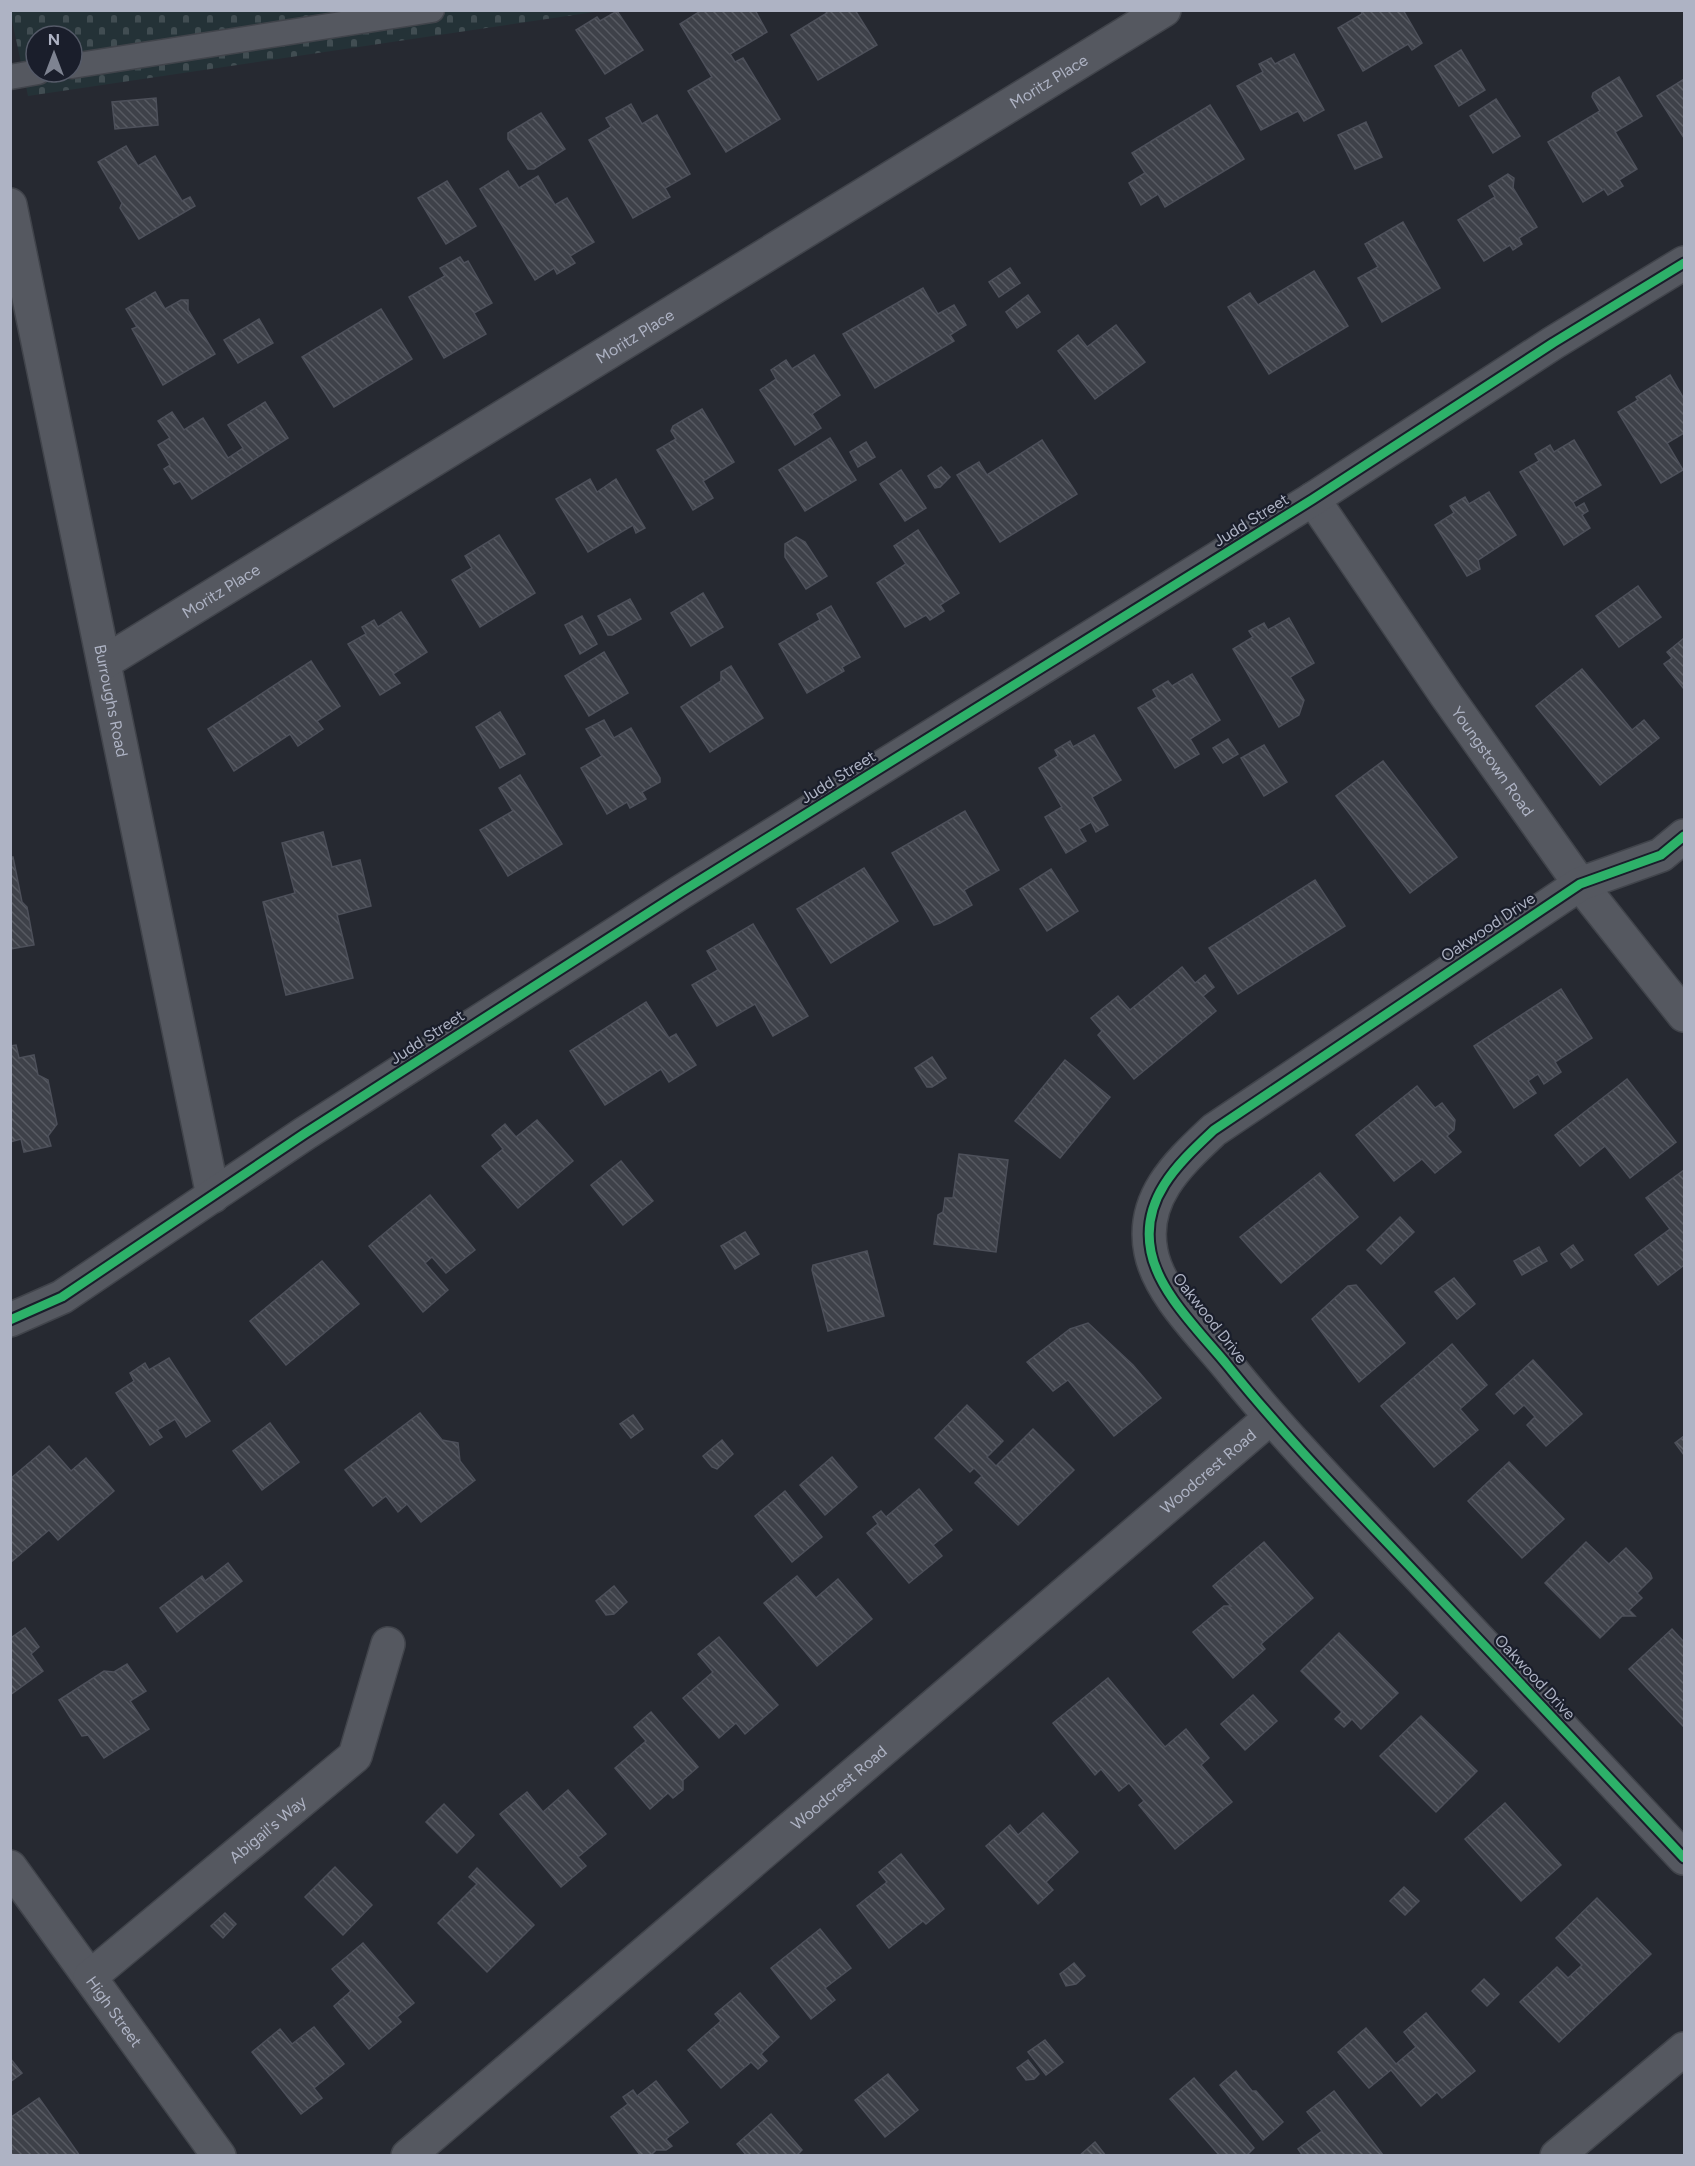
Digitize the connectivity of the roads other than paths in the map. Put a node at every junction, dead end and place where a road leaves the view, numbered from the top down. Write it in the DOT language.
graph roads {
  1 [pos="432,10"];
  2 [pos="1164,10"];
  3 [pos="84,64"];
  4 [pos="10,206"];
  5 [pos="1684,262"];
  6 [pos="1313,499"];
  7 [pos="105,662"];
  8 [pos="1684,836"];
  9 [pos="1580,884"];
  10 [pos="1684,1015"];
  11 [pos="213,1196"];
  12 [pos="10,1320"];
  13 [pos="1270,1418"];
  14 [pos="388,1644"];
  15 [pos="1684,1858"];
  16 [pos="10,1867"];
  17 [pos="90,1977"];
  18 [pos="1684,2049"];
  19 [pos="219,2156"];
  20 [pos="408,2156"];
  21 [pos="1557,2156"];
  1 -- 3 [label="lane"];
  2 -- 7 [label="street, Moritz Place"];
  4 -- 7 [label="street, Burroughs Road"];
  5 -- 6 [label="street, Judd Street"];
  6 -- 9 [label="street, Youngstown Road"];
  6 -- 11 [label="street, Judd Street"];
  7 -- 11 [label="street, Burroughs Road"];
  8 -- 9 [label="street, Oakwood Drive"];
  9 -- 10 [label="street, Youngstown Road"];
  9 -- 13 [label="street, Oakwood Drive"];
  11 -- 12 [label="street, Judd Street"];
  13 -- 15 [label="street, Oakwood Drive"];
  13 -- 20 [label="street, Woodcrest Road"];
  14 -- 17 [label="street, Abigail's Way"];
  16 -- 17 [label="street, High Street"];
  17 -- 19 [label="street, High Street"];
  18 -- 21 [label="street"];
}
